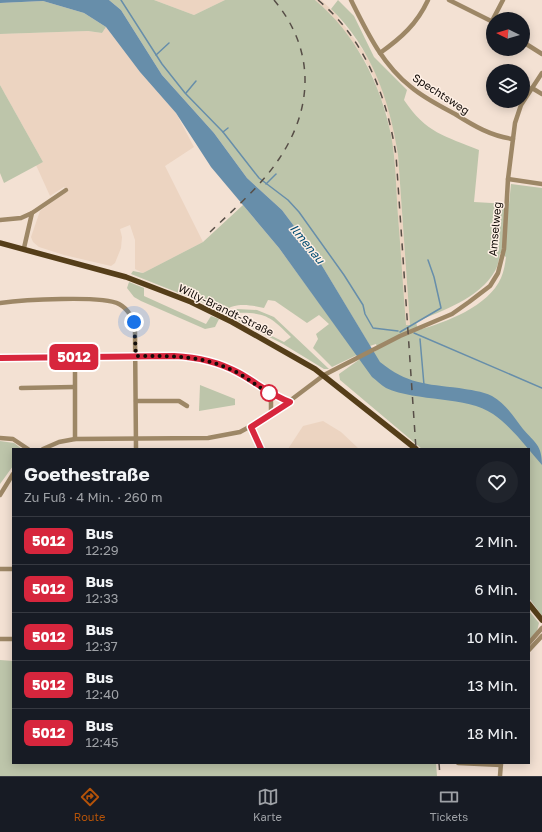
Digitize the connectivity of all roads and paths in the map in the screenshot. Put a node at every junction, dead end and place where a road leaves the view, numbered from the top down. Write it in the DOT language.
graph roads {
  1 [pos="351,0"];
  2 [pos="428,0"];
  3 [pos="449,0"];
  4 [pos="503,0"];
  5 [pos="497,12"];
  6 [pos="486,19"];
  7 [pos="530,46"];
  8 [pos="380,53"];
  9 [pos="542,54"];
  10 [pos="542,73"];
  11 [pos="532,88"];
  12 [pos="542,94"];
  13 [pos="513,139"];
  14 [pos="508,179"];
  15 [pos="542,184"];
  16 [pos="66,190"];
  17 [pos="32,213"];
  18 [pos="0,220"];
  19 [pos="0,243"];
  20 [pos="24,248"];
  21 [pos="0,303"];
  22 [pos="136,356"];
  23 [pos="75,357"];
  24 [pos="0,358"];
  25 [pos="324,375"];
  26 [pos="74,387"];
  27 [pos="22,388"];
  28 [pos="266,391"];
  29 [pos="136,401"];
  30 [pos="290,402"];
  31 [pos="187,406"];
  32 [pos="271,415"];
  33 [pos="251,427"];
  34 [pos="0,438"];
  35 [pos="136,438"];
  36 [pos="75,439"];
  37 [pos="26,448"];
  38 [pos="45,448"];
  39 [pos="136,448"];
  40 [pos="260,448"];
  41 [pos="415,448"];
  42 [pos="12,477"];
  43 [pos="0,495"];
  44 [pos="0,569"];
  45 [pos="12,569"];
  46 [pos="530,605"];
  47 [pos="542,620"];
  48 [pos="542,628"];
  49 [pos="542,636"];
  50 [pos="0,638"];
  51 [pos="12,639"];
  52 [pos="530,641"];
  53 [pos="530,649"];
  54 [pos="501,764"];
  55 [pos="500,776"];
  1 -- 8 [label="street, Spechtsweg"];
  2 -- 8 [label="street"];
  3 -- 6 [label="street"];
  4 -- 5 [label="street"];
  7 -- 9 [label="street"];
  8 -- 13 [label="street, Spechtsweg"];
  10 -- 11 [label="street, Amselweg"];
  11 -- 12 [label="street"];
  11 -- 13 [label="street, Amselweg"];
  13 -- 14 [label="street, Amselweg"];
  14 -- 15 [label="street"];
  14 -- 25 [label="street, Amselweg"];
  16 -- 17 [label="street"];
  17 -- 18 [label="street"];
  17 -- 20 [label="street"];
  19 -- 20 [label="main road, Willy-Brandt-Straße"];
  20 -- 25 [label="main road, Willy-Brandt-Straße"];
  21 -- 22 [label="street"];
  22 -- 23 [label="street"];
  22 -- 28 [label="street"];
  22 -- 29 [label="street"];
  23 -- 24 [label="street"];
  23 -- 26 [label="street"];
  25 -- 30 [label="street"];
  25 -- 41 [label="main road, Willy-Brandt-Straße"];
  26 -- 27 [label="street"];
  26 -- 36 [label="street"];
  28 -- 30 [label="street"];
  28 -- 32 [label="street"];
  29 -- 31 [label="street"];
  29 -- 35 [label="street"];
  30 -- 32 [label="street"];
  32 -- 33 [label="street"];
  33 -- 35 [label="street"];
  33 -- 40 [label="street"];
  34 -- 37 [label="street"];
  35 -- 36 [label="street"];
  35 -- 39 [label="street"];
  36 -- 38 [label="street"];
  42 -- 43 [label="street"];
  44 -- 45 [label="street"];
  46 -- 47 [label="main road"];
  48 -- 52 [label="street"];
  49 -- 53 [label="street"];
  50 -- 51 [label="street"];
  54 -- 55 [label="street"];
}
